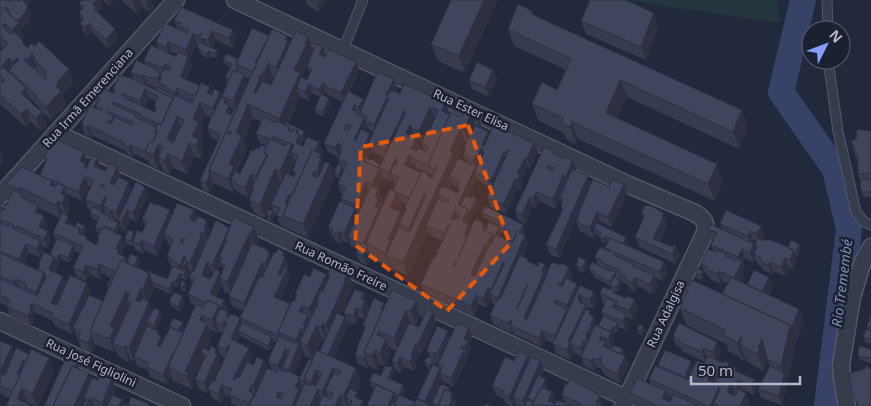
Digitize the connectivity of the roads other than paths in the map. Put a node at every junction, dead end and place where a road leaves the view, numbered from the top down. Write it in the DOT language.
graph roads {
  1 [pos="176,0"];
  2 [pos="235,0"];
  3 [pos="363,0"];
  4 [pos="827,0"];
  5 [pos="828,20"];
  6 [pos="342,50"];
  7 [pos="829,70"];
  8 [pos="56,133"];
  9 [pos="0,196"];
  10 [pos="706,222"];
  11 [pos="871,225"];
  12 [pos="871,247"];
  13 [pos="0,321"];
  14 [pos="624,402"];
  15 [pos="182,406"];
  16 [pos="847,406"];
  1 -- 8 [label="street, Rua Irmã Emerenciana"];
  2 -- 6 [label="street, Rua Ester Elisa"];
  3 -- 6 [label="lane"];
  4 -- 5 [label="lane"];
  6 -- 10 [label="street, Rua Ester Elisa"];
  7 -- 11 [label="lane"];
  8 -- 9 [label="street, Rua Irmã Emerenciana"];
  8 -- 14 [label="street, Rua Romão Freire"];
  10 -- 14 [label="street, Rua Adalgisa"];
  12 -- 16 [label="street"];
  13 -- 15 [label="street, Rua José Figliolini"];
}
